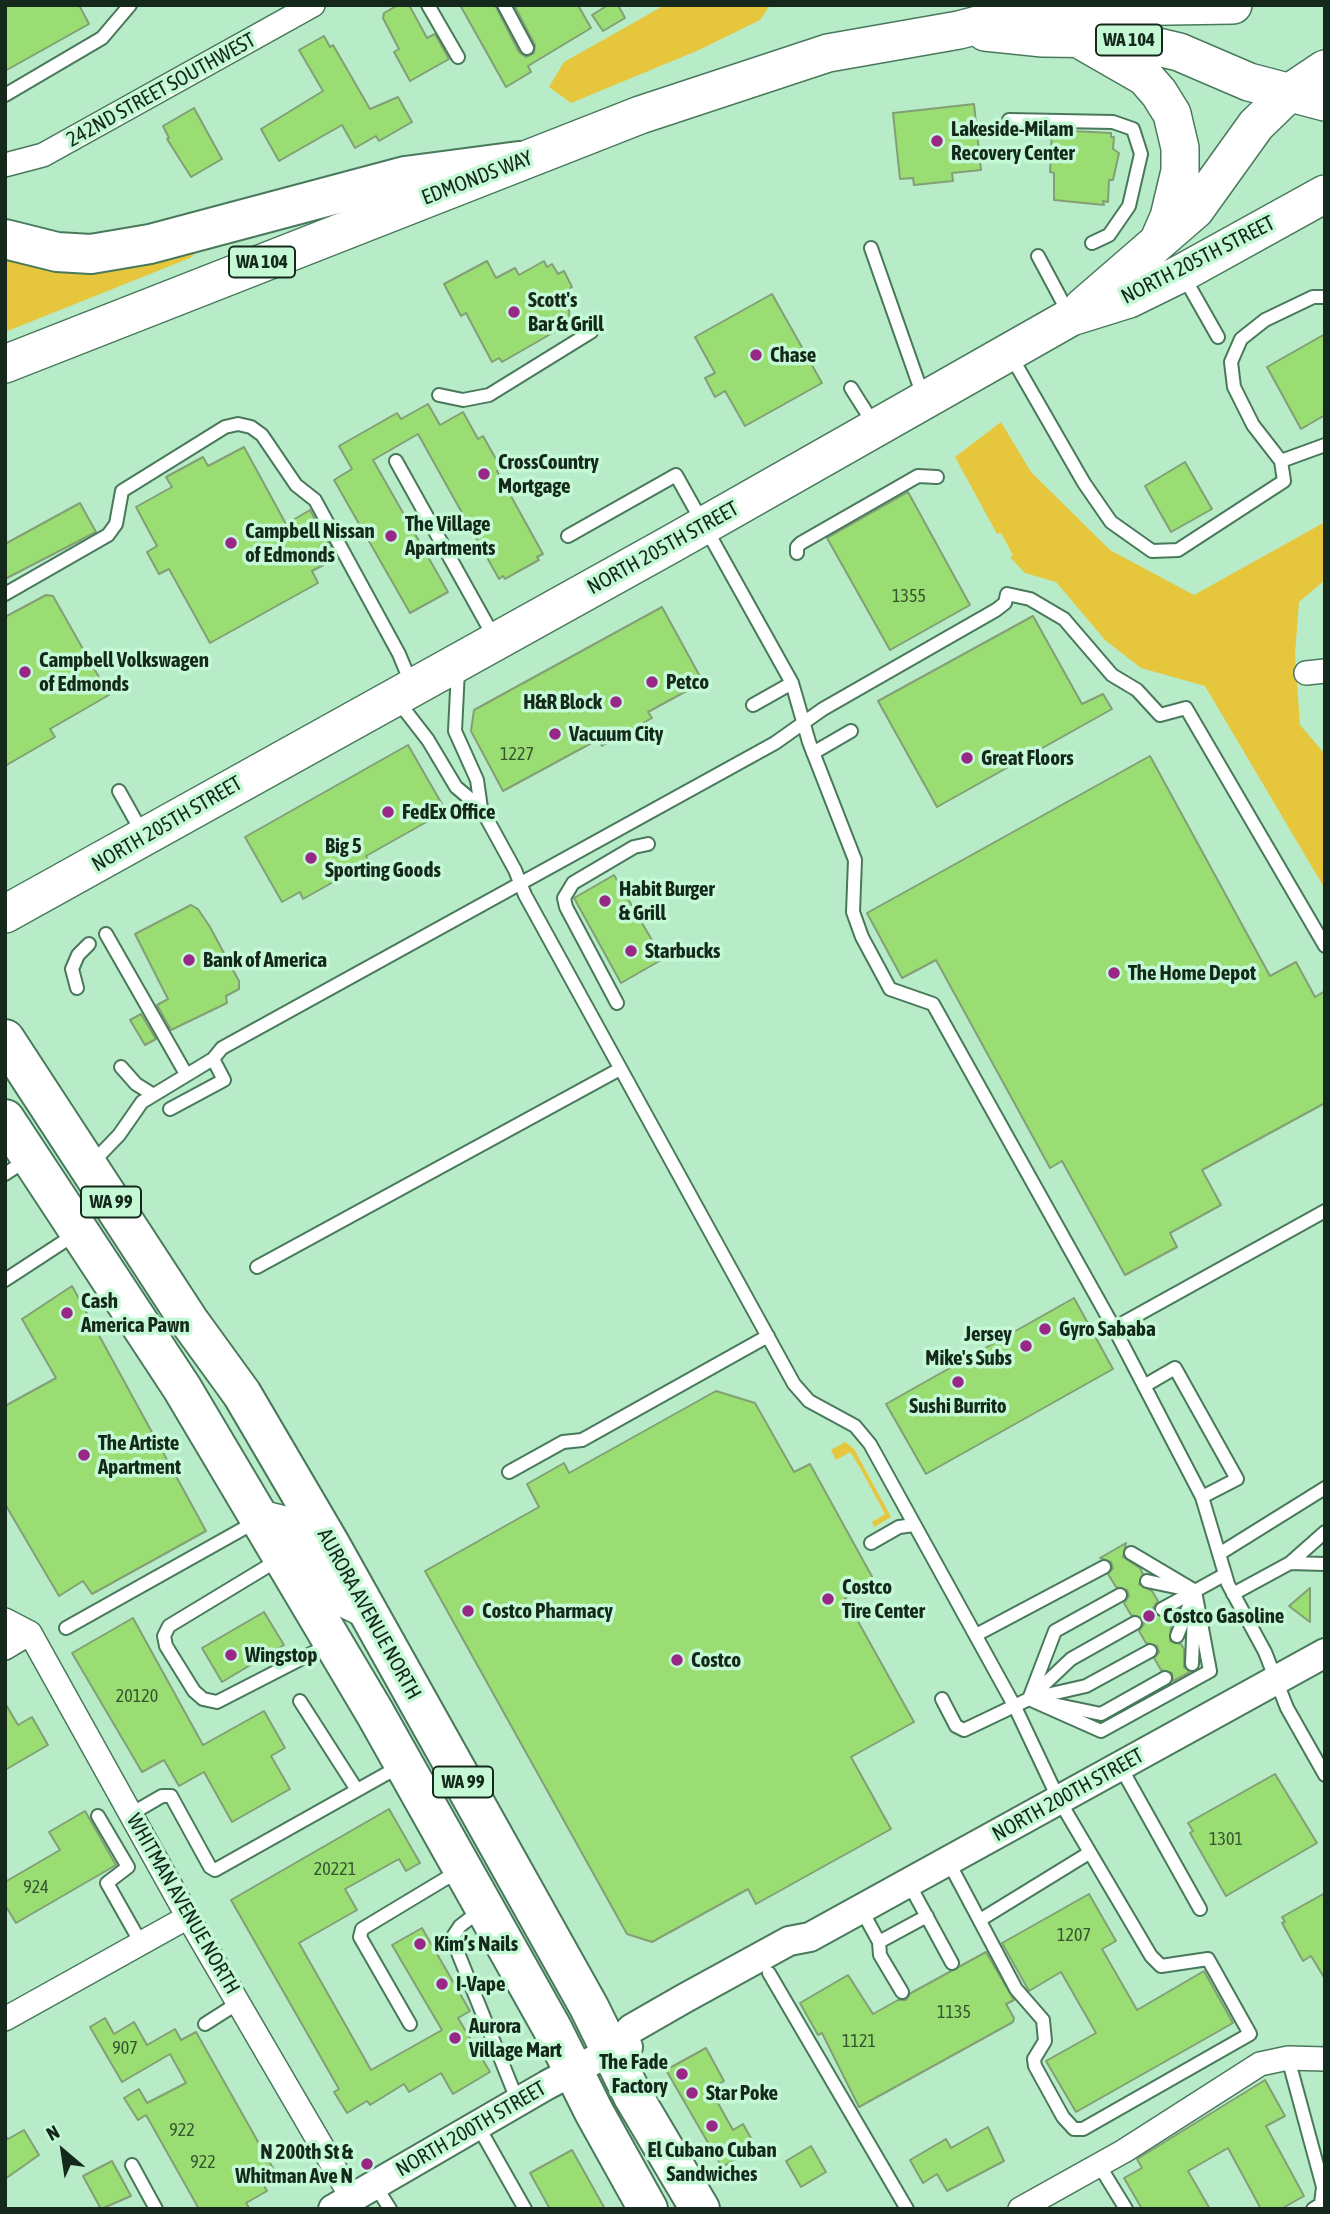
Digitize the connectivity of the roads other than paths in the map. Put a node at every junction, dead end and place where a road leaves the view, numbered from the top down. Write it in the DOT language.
graph roads {
  1 [pos="130,5"];
  2 [pos="313,5"];
  3 [pos="428,5"];
  4 [pos="504,5"];
  5 [pos="1233,5"];
  6 [pos="960,30"];
  7 [pos="1070,37"];
  8 [pos="527,48"];
  9 [pos="458,57"];
  10 [pos="1325,69"];
  11 [pos="1289,93"];
  12 [pos="5,95"];
  13 [pos="1325,102"];
  14 [pos="1009,120"];
  15 [pos="519,161"];
  16 [pos="5,166"];
  17 [pos="1325,194"];
  18 [pos="5,239"];
  19 [pos="1092,243"];
  20 [pos="1156,247"];
  21 [pos="871,248"];
  22 [pos="1038,256"];
  23 [pos="1182,274"];
  24 [pos="1325,297"];
  25 [pos="1071,317"];
  26 [pos="591,332"];
  27 [pos="1218,337"];
  28 [pos="1009,352"];
  29 [pos="5,364"];
  30 [pos="851,388"];
  31 [pos="439,394"];
  32 [pos="924,401"];
  33 [pos="876,428"];
  34 [pos="1325,445"];
  35 [pos="396,461"];
  36 [pos="1281,461"];
  37 [pos="937,477"];
  38 [pos="705,525"];
  39 [pos="568,536"];
  40 [pos="797,553"];
  41 [pos="5,594"];
  42 [pos="496,640"];
  43 [pos="458,662"];
  44 [pos="792,683"];
  45 [pos="404,692"];
  46 [pos="753,705"];
  47 [pos="803,723"];
  48 [pos="851,731"];
  49 [pos="813,753"];
  50 [pos="119,791"];
  51 [pos="481,808"];
  52 [pos="145,838"];
  53 [pos="648,844"];
  54 [pos="520,883"];
  55 [pos="5,914"];
  56 [pos="106,934"];
  57 [pos="89,944"];
  58 [pos="1325,946"];
  59 [pos="77,988"];
  60 [pos="617,1003"];
  61 [pos="5,1039"];
  62 [pos="212,1059"];
  63 [pos="121,1068"];
  64 [pos="620,1069"];
  65 [pos="186,1074"];
  66 [pos="152,1094"];
  67 [pos="170,1109"];
  68 [pos="5,1119"];
  69 [pos="18,1166"];
  70 [pos="88,1167"];
  71 [pos="1325,1211"];
  72 [pos="80,1231"];
  73 [pos="257,1267"];
  74 [pos="5,1280"];
  75 [pos="1114,1328"];
  76 [pos="768,1336"];
  77 [pos="1144,1386"];
  78 [pos="509,1472"];
  79 [pos="1325,1488"];
  80 [pos="1202,1497"];
  81 [pos="260,1519"];
  82 [pos="915,1525"];
  83 [pos="1325,1532"];
  84 [pos="871,1543"];
  85 [pos="1131,1552"];
  86 [pos="1219,1554"];
  87 [pos="282,1557"];
  88 [pos="1290,1563"];
  89 [pos="1325,1564"];
  90 [pos="1104,1567"];
  91 [pos="1224,1575"];
  92 [pos="1147,1581"];
  93 [pos="1195,1591"];
  94 [pos="1233,1594"];
  95 [pos="1120,1595"];
  96 [pos="366,1609"];
  97 [pos="1162,1609"];
  98 [pos="5,1620"];
  99 [pos="1135,1623"];
  100 [pos="66,1628"];
  101 [pos="30,1633"];
  102 [pos="975,1635"];
  103 [pos="1177,1636"];
  104 [pos="331,1643"];
  105 [pos="5,1647"];
  106 [pos="1150,1651"];
  107 [pos="1325,1653"];
  108 [pos="1192,1664"];
  109 [pos="1166,1678"];
  110 [pos="1276,1680"];
  111 [pos="942,1699"];
  112 [pos="1029,1699"];
  113 [pos="300,1701"];
  114 [pos="1015,1707"];
  115 [pos="404,1763"];
  116 [pos="1120,1766"];
  117 [pos="1325,1775"];
  118 [pos="357,1790"];
  119 [pos="1059,1800"];
  120 [pos="131,1814"];
  121 [pos="98,1816"];
  122 [pos="1089,1853"];
  123 [pos="948,1861"];
  124 [pos="463,1868"];
  125 [pos="908,1882"];
  126 [pos="485,1907"];
  127 [pos="861,1909"];
  128 [pos="1200,1909"];
  129 [pos="927,1916"];
  130 [pos="188,1917"];
  131 [pos="979,1920"];
  132 [pos="810,1937"];
  133 [pos="879,1942"];
  134 [pos="141,1943"];
  135 [pos="952,1963"];
  136 [pos="769,1973"];
  137 [pos="902,1992"];
  138 [pos="238,2003"];
  139 [pos="5,2019"];
  140 [pos="205,2024"];
  141 [pos="410,2024"];
  142 [pos="611,2051"];
  143 [pos="1288,2058"];
  144 [pos="1325,2059"];
  145 [pos="574,2071"];
  146 [pos="518,2102"];
  147 [pos="478,2126"];
  148 [pos="132,2165"];
  149 [pos="1099,2165"];
  150 [pos="353,2197"];
  151 [pos="1030,2206"];
  152 [pos="156,2209"];
  153 [pos="390,2209"];
  154 [pos="525,2209"];
  155 [pos="648,2209"];
  156 [pos="700,2209"];
  157 [pos="907,2209"];
  158 [pos="1126,2209"];
  159 [pos="1313,2209"];
  1 -- 12 [label="lane"];
  2 -- 16 [label="street, 242ND STREET SOUTHWEST"];
  3 -- 9 [label="lane"];
  4 -- 8 [label="lane"];
  5 -- 6 [label="main road, EDMONDS WAY / WA 104"];
  6 -- 7 [label="main road, EDMONDS WAY / WA 104"];
  6 -- 15 [label="main road, EDMONDS WAY / WA 104"];
  7 -- 11 [label="main road, EDMONDS WAY / WA 104"];
  7 -- 20 [label="main road"];
  10 -- 11 [label="main road"];
  11 -- 13 [label="main road, EDMONDS WAY / WA 104"];
  11 -- 20 [label="main road"];
  14 -- 19 [label="lane"];
  15 -- 18 [label="highway"];
  15 -- 29 [label="main road, EDMONDS WAY / WA 104"];
  17 -- 23 [label="main road, NORTH 205TH STREET"];
  20 -- 25 [label="main road"];
  21 -- 32 [label="lane"];
  22 -- 25 [label="lane"];
  23 -- 25 [label="main road, NORTH 205TH STREET"];
  23 -- 27 [label="lane"];
  24 -- 36 [label="lane"];
  25 -- 28 [label="main road, NORTH 205TH STREET"];
  26 -- 31 [label="lane"];
  28 -- 32 [label="main road, NORTH 205TH STREET"];
  28 -- 36 [label="lane"];
  30 -- 33 [label="lane"];
  32 -- 33 [label="main road, NORTH 205TH STREET"];
  33 -- 38 [label="main road, NORTH 205TH STREET"];
  34 -- 36 [label="lane"];
  35 -- 42 [label="lane"];
  37 -- 40 [label="lane"];
  38 -- 39 [label="lane"];
  38 -- 42 [label="main road, NORTH 205TH STREET"];
  38 -- 44 [label="lane"];
  41 -- 45 [label="lane"];
  42 -- 43 [label="main road, NORTH 205TH STREET"];
  43 -- 45 [label="main road, NORTH 205TH STREET"];
  43 -- 51 [label="lane"];
  44 -- 46 [label="lane"];
  44 -- 47 [label="lane"];
  45 -- 51 [label="lane"];
  45 -- 52 [label="main road, NORTH 205TH STREET"];
  47 -- 49 [label="lane"];
  47 -- 54 [label="lane"];
  47 -- 58 [label="lane"];
  48 -- 49 [label="lane"];
  49 -- 75 [label="lane"];
  50 -- 52 [label="lane"];
  51 -- 54 [label="lane"];
  52 -- 55 [label="main road, NORTH 205TH STREET"];
  53 -- 60 [label="lane"];
  54 -- 62 [label="lane"];
  54 -- 64 [label="lane"];
  56 -- 65 [label="lane"];
  57 -- 59 [label="lane"];
  61 -- 70 [label="highway, AURORA AVENUE NORTH / WA 99"];
  62 -- 65 [label="lane"];
  62 -- 67 [label="lane"];
  63 -- 66 [label="lane"];
  64 -- 73 [label="lane"];
  64 -- 76 [label="lane"];
  65 -- 66 [label="lane"];
  66 -- 70 [label="lane"];
  68 -- 69 [label="highway, AURORA AVENUE NORTH / WA 99"];
  69 -- 72 [label="highway, AURORA AVENUE NORTH / WA 99"];
  70 -- 96 [label="highway, AURORA AVENUE NORTH / WA 99"];
  71 -- 75 [label="lane"];
  72 -- 74 [label="lane"];
  72 -- 81 [label="highway, AURORA AVENUE NORTH / WA 99"];
  75 -- 77 [label="lane"];
  76 -- 78 [label="lane"];
  76 -- 82 [label="lane"];
  77 -- 80 [label="lane"];
  77 -- 80 [label="lane"];
  79 -- 86 [label="lane"];
  80 -- 86 [label="lane"];
  81 -- 87 [label="highway, AURORA AVENUE NORTH / WA 99"];
  81 -- 96 [label="main road"];
  81 -- 100 [label="lane"];
  82 -- 84 [label="lane"];
  82 -- 102 [label="lane"];
  83 -- 88 [label="lane"];
  85 -- 93 [label="lane"];
  86 -- 91 [label="lane"];
  87 -- 104 [label="highway, AURORA AVENUE NORTH / WA 99"];
  87 -- 104 [label="lane"];
  88 -- 89 [label="lane"];
  88 -- 94 [label="lane"];
  90 -- 102 [label="lane"];
  91 -- 93 [label="lane"];
  91 -- 94 [label="lane"];
  92 -- 93 [label="lane"];
  93 -- 97 [label="lane"];
  93 -- 103 [label="lane"];
  93 -- 108 [label="lane"];
  93 -- 112 [label="lane"];
  94 -- 110 [label="lane"];
  95 -- 112 [label="lane"];
  96 -- 142 [label="highway, AURORA AVENUE NORTH / WA 99"];
  98 -- 101 [label="street"];
  99 -- 112 [label="lane"];
  101 -- 105 [label="street"];
  101 -- 120 [label="street, WHITMAN AVENUE NORTH"];
  102 -- 114 [label="lane"];
  104 -- 115 [label="highway, AURORA AVENUE NORTH / WA 99"];
  106 -- 112 [label="lane"];
  107 -- 110 [label="street, NORTH 200TH STREET"];
  109 -- 112 [label="lane"];
  110 -- 116 [label="street, NORTH 200TH STREET"];
  110 -- 117 [label="lane"];
  111 -- 114 [label="lane"];
  112 -- 114 [label="lane"];
  113 -- 118 [label="lane"];
  114 -- 119 [label="lane"];
  115 -- 118 [label="lane"];
  115 -- 124 [label="highway, AURORA AVENUE NORTH / WA 99"];
  116 -- 119 [label="street, NORTH 200TH STREET"];
  116 -- 128 [label="lane"];
  118 -- 120 [label="lane"];
  119 -- 122 [label="lane"];
  119 -- 123 [label="street, NORTH 200TH STREET"];
  120 -- 130 [label="street, WHITMAN AVENUE NORTH"];
  121 -- 134 [label="lane"];
  122 -- 131 [label="lane"];
  122 -- 131 [label="lane"];
  123 -- 125 [label="street, NORTH 200TH STREET"];
  123 -- 131 [label="lane"];
  124 -- 126 [label="highway, AURORA AVENUE NORTH / WA 99"];
  124 -- 141 [label="lane"];
  125 -- 127 [label="street, NORTH 200TH STREET"];
  125 -- 129 [label="lane"];
  126 -- 145 [label="highway, AURORA AVENUE NORTH / WA 99"];
  126 -- 146 [label="lane"];
  127 -- 132 [label="street, NORTH 200TH STREET"];
  127 -- 133 [label="lane"];
  129 -- 133 [label="lane"];
  129 -- 135 [label="lane"];
  130 -- 134 [label="street"];
  130 -- 138 [label="street, WHITMAN AVENUE NORTH"];
  132 -- 136 [label="street, NORTH 200TH STREET"];
  132 -- 142 [label="street, NORTH 200TH STREET"];
  133 -- 137 [label="lane"];
  134 -- 139 [label="street"];
  136 -- 142 [label="street, NORTH 200TH STREET"];
  136 -- 157 [label="lane"];
  138 -- 140 [label="lane"];
  138 -- 150 [label="street, WHITMAN AVENUE NORTH"];
  142 -- 145 [label="street, NORTH 200TH STREET"];
  142 -- 156 [label="highway, AURORA AVENUE NORTH / WA 99"];
  143 -- 144 [label="street"];
  143 -- 149 [label="street"];
  143 -- 159 [label="lane"];
  145 -- 146 [label="street, NORTH 200TH STREET"];
  145 -- 155 [label="highway, AURORA AVENUE NORTH / WA 99"];
  146 -- 147 [label="street, NORTH 200TH STREET"];
  147 -- 150 [label="street, NORTH 200TH STREET"];
  147 -- 154 [label="lane"];
  148 -- 152 [label="lane"];
  149 -- 151 [label="street"];
  149 -- 158 [label="lane"];
  150 -- 153 [label="lane"];
}
